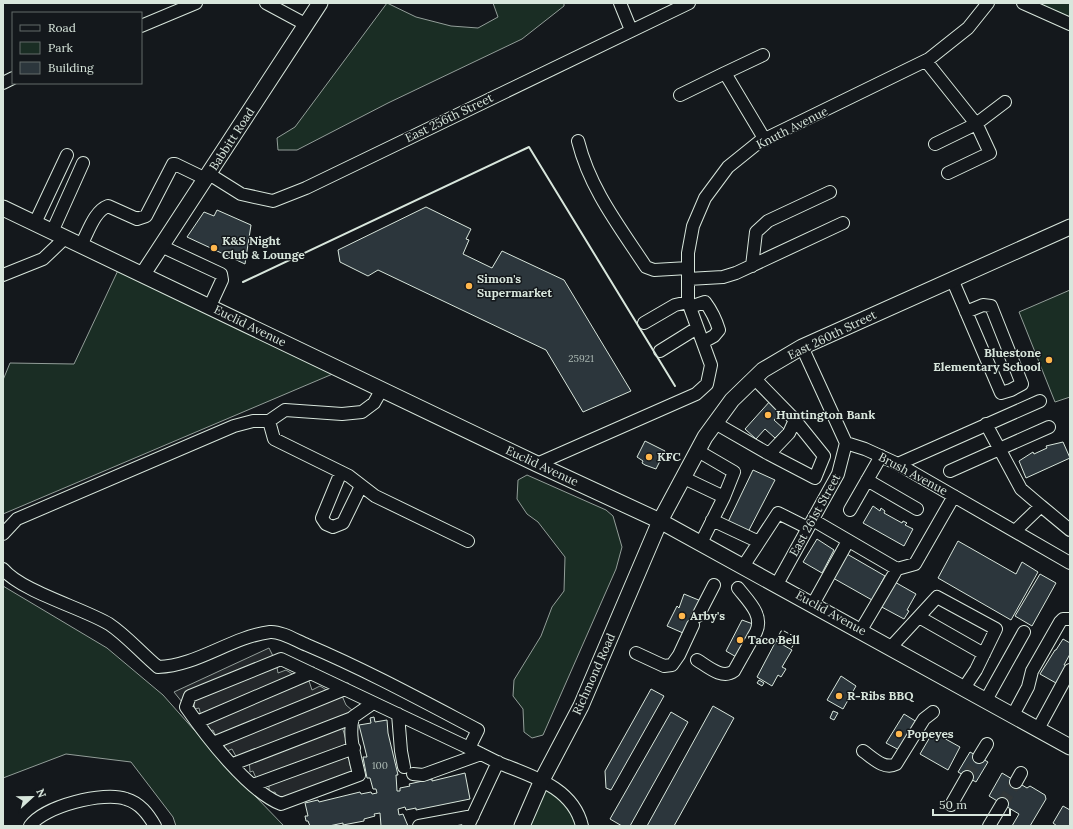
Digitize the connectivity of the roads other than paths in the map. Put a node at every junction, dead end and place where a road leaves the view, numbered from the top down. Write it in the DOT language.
graph roads {
  1 [pos="196,3"];
  2 [pos="266,3"];
  3 [pos="320,3"];
  4 [pos="620,3"];
  5 [pos="689,3"];
  6 [pos="988,3"];
  7 [pos="1023,3"];
  8 [pos="305,24"];
  9 [pos="1070,24"];
  10 [pos="142,26"];
  11 [pos="632,30"];
  12 [pos="763,55"];
  13 [pos="926,61"];
  14 [pos="725,73"];
  15 [pos="12,78"];
  16 [pos="3,83"];
  17 [pos="680,95"];
  18 [pos="1004,102"];
  19 [pos="976,124"];
  20 [pos="765,140"];
  21 [pos="578,141"];
  22 [pos="935,144"];
  23 [pos="67,155"];
  24 [pos="83,163"];
  25 [pos="948,173"];
  26 [pos="207,176"];
  27 [pos="830,192"];
  28 [pos="3,208"];
  29 [pos="35,223"];
  30 [pos="843,223"];
  31 [pos="1070,227"];
  32 [pos="58,235"];
  33 [pos="82,246"];
  34 [pos="162,246"];
  35 [pos="752,266"];
  36 [pos="688,273"];
  37 [pos="143,274"];
  38 [pos="3,275"];
  39 [pos="952,279"];
  40 [pos="689,305"];
  41 [pos="210,306"];
  42 [pos="966,312"];
  43 [pos="644,323"];
  44 [pos="697,328"];
  45 [pos="703,342"];
  46 [pos="802,347"];
  47 [pos="660,351"];
  48 [pos="754,378"];
  49 [pos="1022,384"];
  50 [pos="382,390"];
  51 [pos="795,420"];
  52 [pos="269,421"];
  53 [pos="715,423"];
  54 [pos="986,424"];
  55 [pos="1049,427"];
  56 [pos="846,443"];
  57 [pos="1000,449"];
  58 [pos="698,451"];
  59 [pos="768,454"];
  60 [pos="824,456"];
  61 [pos="881,456"];
  62 [pos="843,459"];
  63 [pos="537,464"];
  64 [pos="898,464"];
  65 [pos="950,471"];
  66 [pos="341,472"];
  67 [pos="684,478"];
  68 [pos="815,478"];
  69 [pos="867,480"];
  70 [pos="361,486"];
  71 [pos="831,486"];
  72 [pos="954,496"];
  73 [pos="724,497"];
  74 [pos="1041,506"];
  75 [pos="917,509"];
  76 [pos="850,510"];
  77 [pos="712,520"];
  78 [pos="660,521"];
  79 [pos="810,524"];
  80 [pos="1070,530"];
  81 [pos="1015,531"];
  82 [pos="3,534"];
  83 [pos="468,541"];
  84 [pos="848,541"];
  85 [pos="759,542"];
  86 [pos="701,543"];
  87 [pos="1070,563"];
  88 [pos="744,565"];
  89 [pos="3,569"];
  90 [pos="897,569"];
  91 [pos="777,584"];
  92 [pos="714,585"];
  93 [pos="738,588"];
  94 [pos="814,604"];
  95 [pos="919,617"];
  96 [pos="1070,619"];
  97 [pos="861,630"];
  98 [pos="1024,632"];
  99 [pos="891,647"];
  100 [pos="636,653"];
  101 [pos="984,654"];
  102 [pos="697,660"];
  103 [pos="1070,670"];
  104 [pos="311,673"];
  105 [pos="964,688"];
  106 [pos="345,689"];
  107 [pos="986,700"];
  108 [pos="373,702"];
  109 [pos="933,712"];
  110 [pos="398,714"];
  111 [pos="1012,715"];
  112 [pos="352,718"];
  113 [pos="196,722"];
  114 [pos="1038,729"];
  115 [pos="214,743"];
  116 [pos="987,744"];
  117 [pos="1070,747"];
  118 [pos="354,748"];
  119 [pos="469,748"];
  120 [pos="863,751"];
  121 [pos="481,754"];
  122 [pos="979,757"];
  123 [pos="498,762"];
  124 [pos="233,764"];
  125 [pos="967,777"];
  126 [pos="542,780"];
  127 [pos="253,785"];
  128 [pos="1002,804"];
  129 [pos="951,805"];
  130 [pos="470,821"];
  131 [pos="30,826"];
  132 [pos="154,826"];
  133 [pos="419,826"];
  134 [pos="522,826"];
  135 [pos="582,826"];
  136 [pos="989,826"];
  1 -- 10 [label="street"];
  2 -- 8 [label="street"];
  3 -- 8 [label="main road, Babbitt Road"];
  4 -- 11 [label="street"];
  5 -- 11 [label="street, East 256th Street"];
  6 -- 13 [label="street, Knuth Avenue"];
  7 -- 9 [label="street"];
  8 -- 26 [label="main road, Babbitt Road"];
  11 -- 26 [label="street, East 256th Street"];
  12 -- 14 [label="street"];
  13 -- 19 [label="street"];
  13 -- 20 [label="street, Knuth Avenue"];
  14 -- 17 [label="street"];
  14 -- 20 [label="street"];
  15 -- 16 [label="street"];
  18 -- 19 [label="street"];
  19 -- 22 [label="street"];
  19 -- 25 [label="street"];
  20 -- 36 [label="street, Knuth Avenue"];
  21 -- 36 [label="street"];
  23 -- 29 [label="street"];
  24 -- 32 [label="street"];
  26 -- 33 [label="street, East 256th Street"];
  26 -- 34 [label="main road, Babbitt Road"];
  27 -- 35 [label="street"];
  28 -- 29 [label="main road, Euclid Avenue"];
  29 -- 32 [label="main road, Euclid Avenue"];
  30 -- 35 [label="street"];
  31 -- 39 [label="main road, East 260th Street"];
  32 -- 33 [label="main road, Euclid Avenue"];
  32 -- 38 [label="street"];
  33 -- 37 [label="main road, Euclid Avenue"];
  34 -- 37 [label="main road, Babbitt Road"];
  34 -- 41 [label="street"];
  35 -- 36 [label="street"];
  36 -- 40 [label="street, Knuth Avenue"];
  37 -- 41 [label="main road, Euclid Avenue"];
  39 -- 42 [label="street"];
  39 -- 46 [label="main road, East 260th Street"];
  40 -- 43 [label="street"];
  40 -- 44 [label="street, Knuth Avenue"];
  40 -- 45 [label="street"];
  41 -- 50 [label="main road, Euclid Avenue"];
  42 -- 49 [label="street"];
  42 -- 49 [label="street"];
  44 -- 45 [label="street, Knuth Avenue"];
  44 -- 47 [label="street"];
  45 -- 63 [label="street, Knuth Avenue"];
  46 -- 48 [label="main road, East 260th Street"];
  46 -- 56 [label="street"];
  48 -- 51 [label="street"];
  48 -- 53 [label="main road, East 260th Street"];
  49 -- 54 [label="street"];
  50 -- 52 [label="street"];
  50 -- 63 [label="main road, Euclid Avenue"];
  51 -- 59 [label="street"];
  51 -- 60 [label="street"];
  52 -- 66 [label="street"];
  52 -- 82 [label="street"];
  53 -- 58 [label="main road, East 260th Street"];
  53 -- 59 [label="street"];
  54 -- 57 [label="street"];
  54 -- 64 [label="street"];
  55 -- 57 [label="street"];
  56 -- 61 [label="street, Brush Avenue"];
  56 -- 62 [label="street, East 261st Street"];
  57 -- 65 [label="street"];
  57 -- 74 [label="street"];
  58 -- 67 [label="main road, East 260th Street"];
  58 -- 73 [label="street"];
  59 -- 68 [label="street"];
  60 -- 62 [label="street"];
  60 -- 68 [label="street"];
  61 -- 64 [label="street, Brush Avenue"];
  61 -- 69 [label="street"];
  62 -- 71 [label="street, East 261st Street"];
  63 -- 78 [label="main road, Euclid Avenue"];
  64 -- 72 [label="street, Brush Avenue"];
  66 -- 70 [label="street"];
  66 -- 70 [label="street"];
  67 -- 73 [label="street"];
  67 -- 78 [label="main road, East 260th Street"];
  68 -- 71 [label="street"];
  69 -- 75 [label="street"];
  69 -- 76 [label="street"];
  70 -- 83 [label="street"];
  71 -- 79 [label="street, East 261st Street"];
  72 -- 81 [label="street, Brush Avenue"];
  72 -- 90 [label="street"];
  73 -- 77 [label="street"];
  74 -- 80 [label="street"];
  74 -- 81 [label="street"];
  77 -- 85 [label="street"];
  77 -- 86 [label="street"];
  78 -- 86 [label="main road, Euclid Avenue"];
  78 -- 126 [label="main road, Richmond Road"];
  79 -- 84 [label="street"];
  79 -- 85 [label="street"];
  79 -- 91 [label="street, East 261st Street"];
  81 -- 87 [label="street, Brush Avenue"];
  84 -- 90 [label="street"];
  84 -- 94 [label="street"];
  85 -- 88 [label="street"];
  86 -- 88 [label="main road, Euclid Avenue"];
  88 -- 91 [label="main road, Euclid Avenue"];
  89 -- 119 [label="street"];
  90 -- 97 [label="street"];
  91 -- 94 [label="main road, Euclid Avenue"];
  92 -- 100 [label="street"];
  93 -- 102 [label="street"];
  94 -- 97 [label="main road, Euclid Avenue"];
  95 -- 99 [label="street"];
  95 -- 101 [label="street"];
  95 -- 101 [label="street"];
  96 -- 111 [label="street"];
  97 -- 99 [label="main road, Euclid Avenue"];
  98 -- 107 [label="street"];
  99 -- 105 [label="main road, Euclid Avenue"];
  101 -- 105 [label="street"];
  103 -- 114 [label="street"];
  104 -- 106 [label="street"];
  104 -- 113 [label="street"];
  104 -- 113 [label="street"];
  105 -- 107 [label="main road, Euclid Avenue"];
  106 -- 108 [label="street"];
  106 -- 115 [label="street"];
  107 -- 111 [label="main road, Euclid Avenue"];
  108 -- 110 [label="street"];
  108 -- 112 [label="street"];
  109 -- 120 [label="street"];
  110 -- 119 [label="street"];
  110 -- 121 [label="street"];
  111 -- 114 [label="main road, Euclid Avenue"];
  112 -- 118 [label="street"];
  112 -- 124 [label="street"];
  113 -- 115 [label="street"];
  114 -- 117 [label="main road, Euclid Avenue"];
  115 -- 124 [label="street"];
  116 -- 122 [label="street"];
  118 -- 127 [label="street"];
  118 -- 127 [label="street"];
  119 -- 121 [label="street"];
  121 -- 123 [label="street"];
  123 -- 126 [label="street"];
  123 -- 130 [label="street"];
  124 -- 127 [label="street"];
  125 -- 129 [label="street"];
  126 -- 134 [label="main road, Richmond Road"];
  126 -- 135 [label="street"];
  128 -- 136 [label="street"];
  130 -- 133 [label="street"];
  131 -- 132 [label="street"];
}
